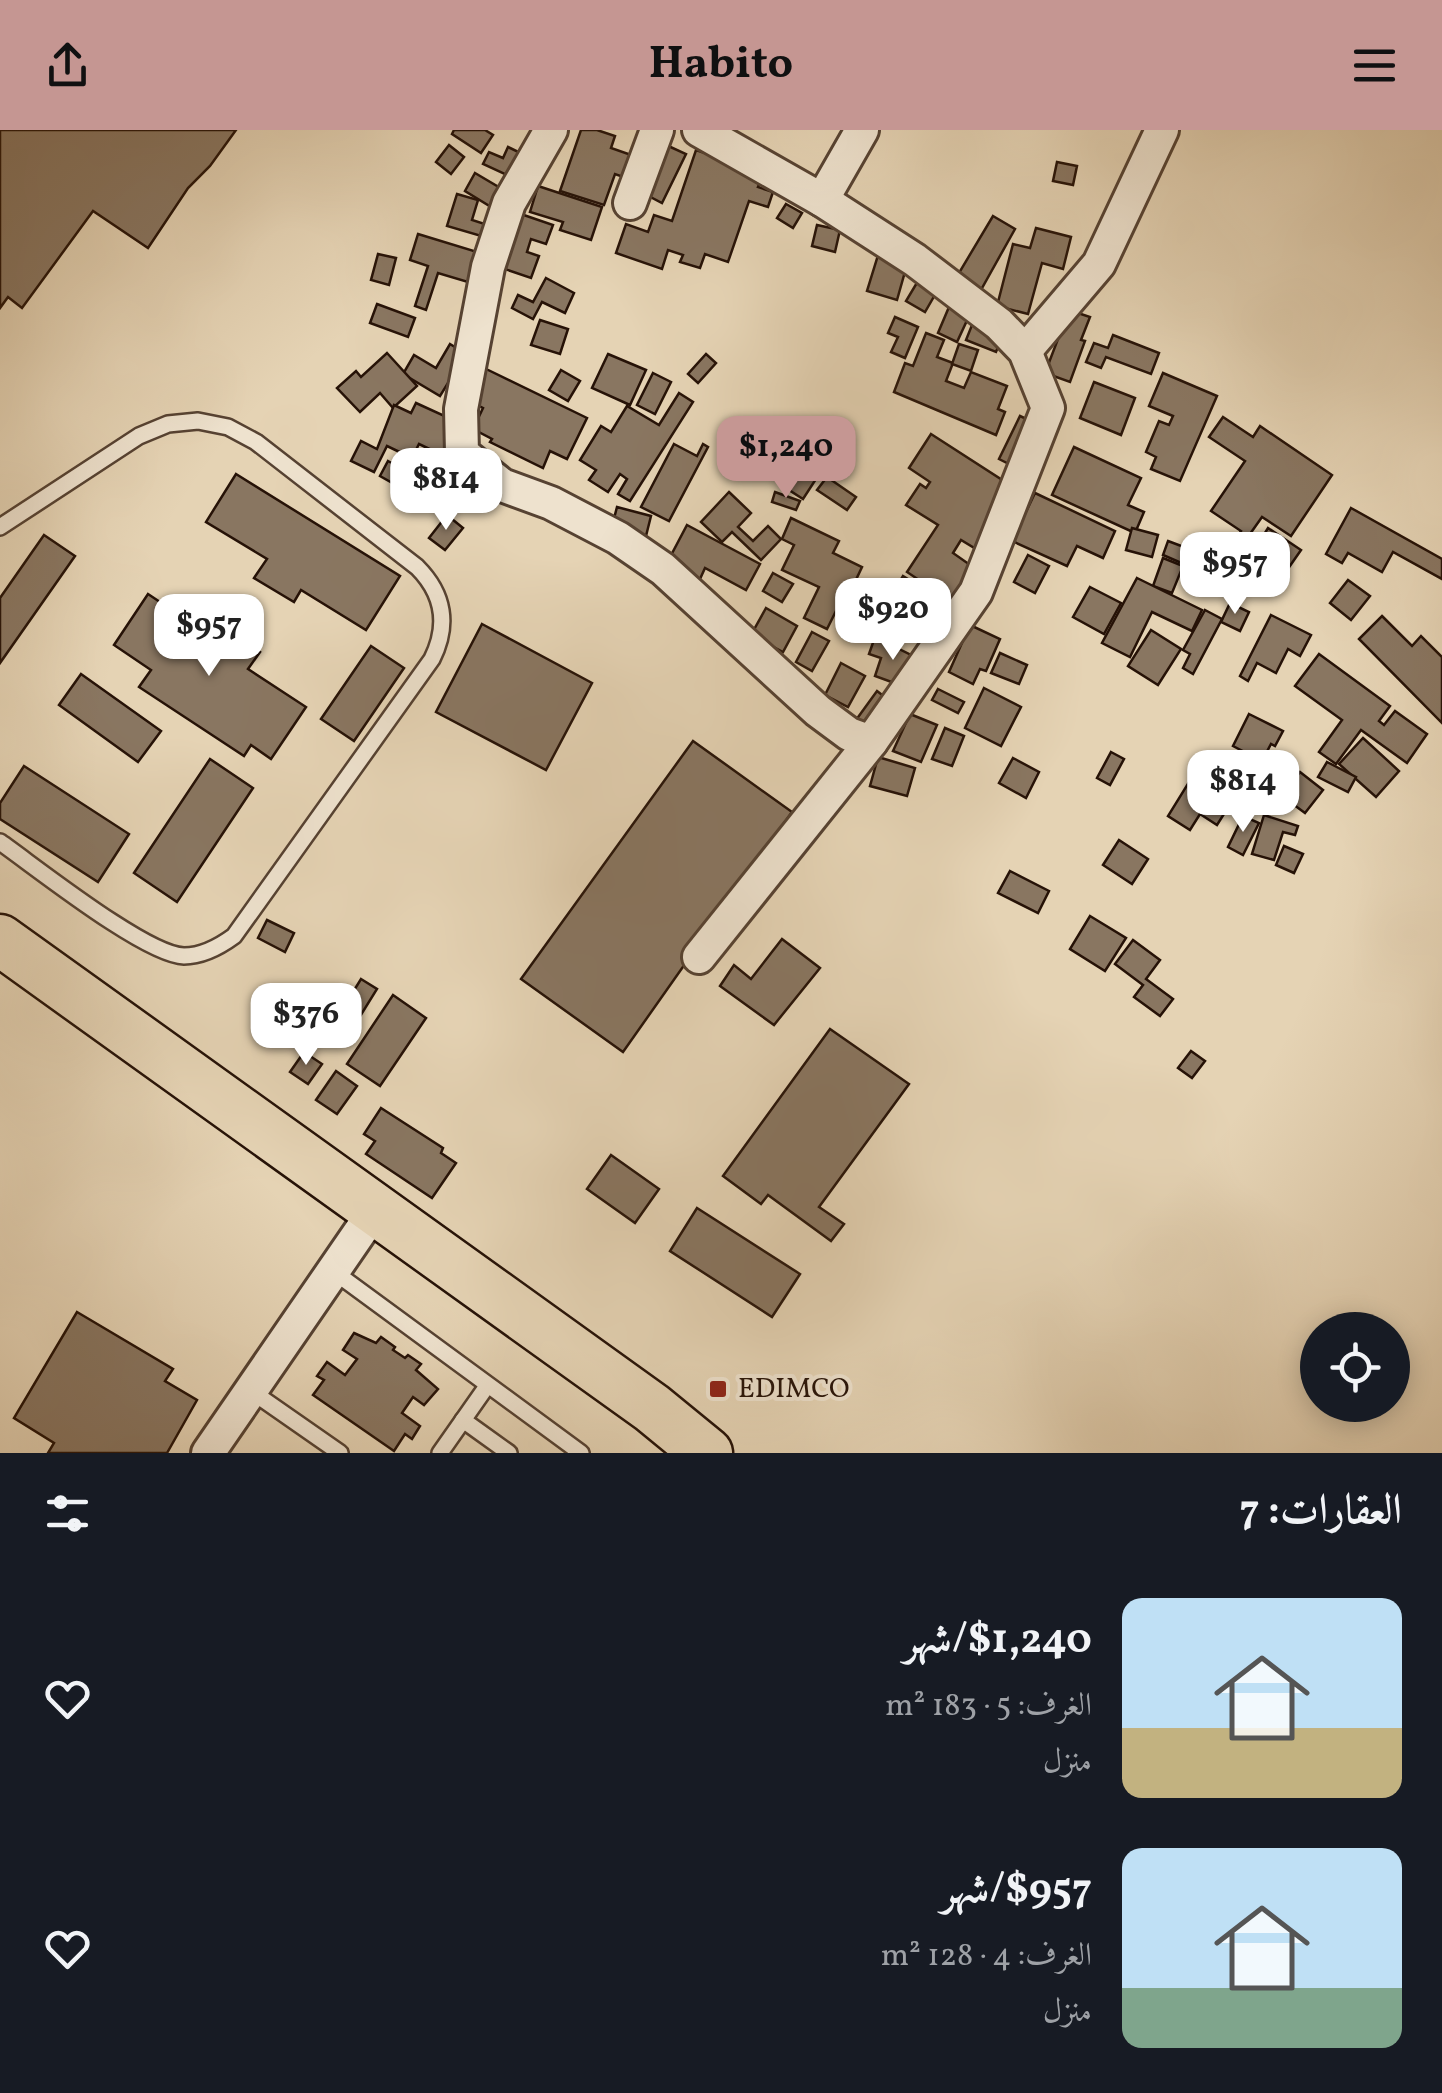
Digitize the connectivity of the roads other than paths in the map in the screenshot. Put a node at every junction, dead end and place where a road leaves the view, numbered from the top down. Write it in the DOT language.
graph roads {
  1 [pos="551,130"];
  2 [pos="657,130"];
  3 [pos="699,130"];
  4 [pos="862,130"];
  5 [pos="1150,134"];
  6 [pos="822,200"];
  7 [pos="630,202"];
  8 [pos="1026,351"];
  9 [pos="0,527"];
  10 [pos="871,742"];
  11 [pos="0,842"];
  12 [pos="0,940"];
  13 [pos="699,957"];
  14 [pos="375,1210"];
  15 [pos="333,1271"];
  16 [pos="487,1386"];
  17 [pos="251,1390"];
  18 [pos="464,1420"];
  19 [pos="217,1450"];
  20 [pos="340,1453"];
  21 [pos="440,1453"];
  22 [pos="509,1453"];
  23 [pos="580,1453"];
  24 [pos="706,1453"];
  1 -- 10 [label="street"];
  2 -- 7 [label="street"];
  3 -- 6 [label="street"];
  4 -- 6 [label="street"];
  5 -- 8 [label="street"];
  6 -- 8 [label="street"];
  8 -- 10 [label="street"];
  9 -- 11 [label="lane"];
  10 -- 13 [label="street"];
  12 -- 14 [label="main road"];
  14 -- 15 [label="street"];
  14 -- 24 [label="main road"];
  15 -- 16 [label="lane"];
  15 -- 17 [label="street"];
  16 -- 18 [label="lane"];
  16 -- 23 [label="lane"];
  17 -- 19 [label="street"];
  17 -- 20 [label="lane"];
  18 -- 21 [label="lane"];
  18 -- 22 [label="lane"];
}
